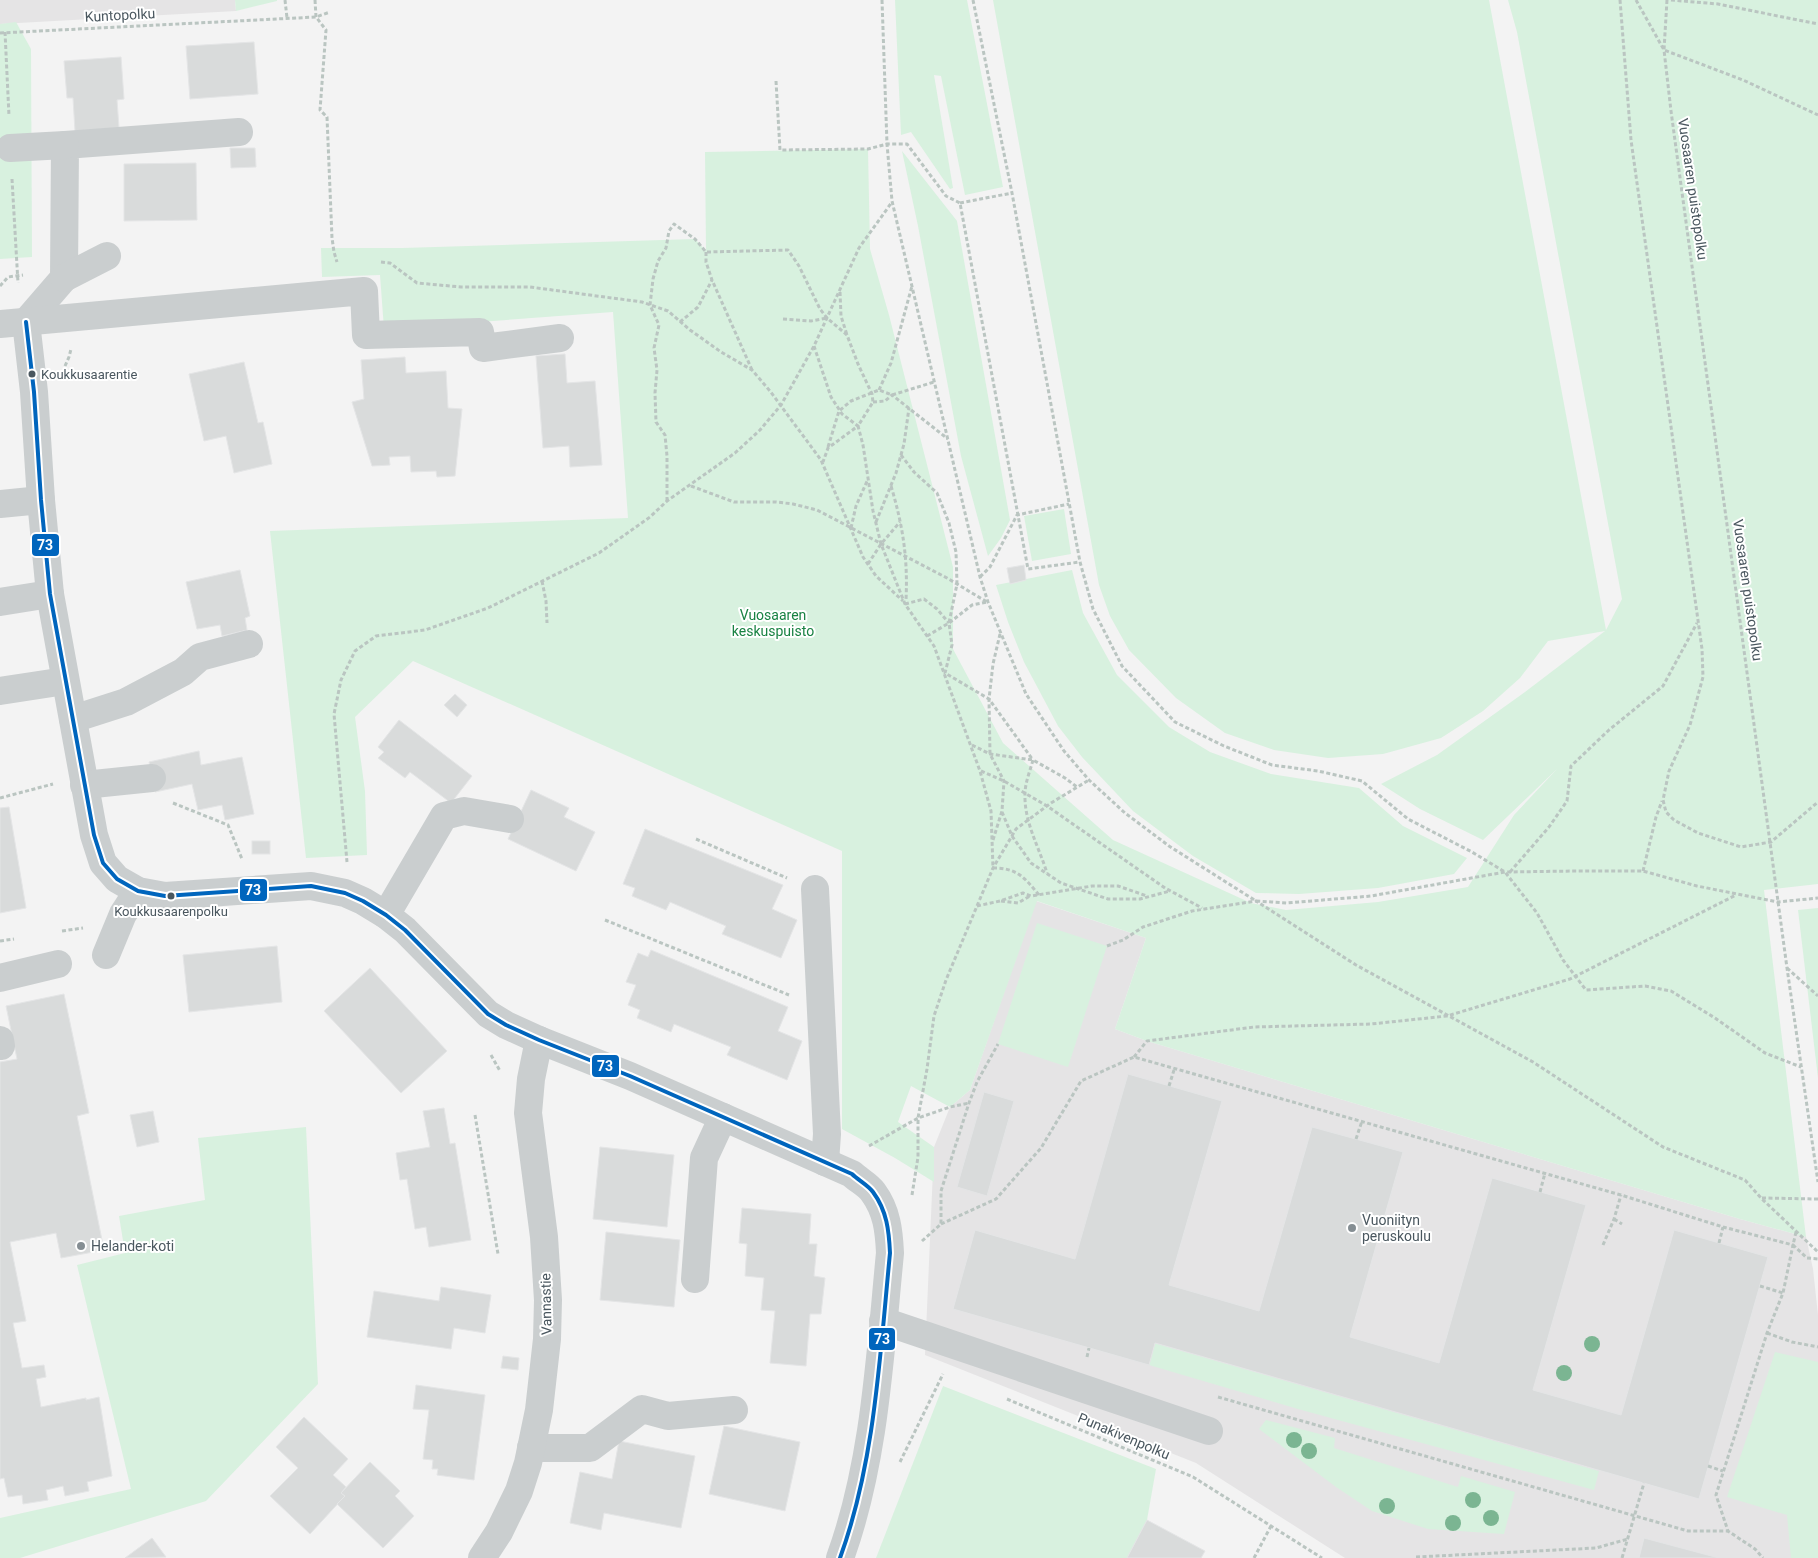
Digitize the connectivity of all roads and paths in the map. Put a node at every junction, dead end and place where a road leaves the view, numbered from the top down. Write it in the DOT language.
graph roads {
  1 [pos="285,0"];
  2 [pos="316,0"];
  3 [pos="882,0"];
  4 [pos="973,0"];
  5 [pos="1620,0"];
  6 [pos="1636,0"];
  7 [pos="1667,0"];
  8 [pos="1671,0"];
  9 [pos="330,12"];
  10 [pos="316,17"];
  11 [pos="287,18"];
  12 [pos="1818,24"];
  13 [pos="0,33"];
  14 [pos="1664,50"];
  15 [pos="776,82"];
  16 [pos="1818,115"];
  17 [pos="239,132"];
  18 [pos="887,144"];
  19 [pos="65,145"];
  20 [pos="10,148"];
  21 [pos="1012,192"];
  22 [pos="892,201"];
  23 [pos="960,203"];
  24 [pos="706,252"];
  25 [pos="107,256"];
  26 [pos="373,262"];
  27 [pos="338,263"];
  28 [pos="712,280"];
  29 [pos="61,282"];
  30 [pos="0,286"];
  31 [pos="912,286"];
  32 [pos="840,290"];
  33 [pos="650,305"];
  34 [pos="75,316"];
  35 [pos="827,318"];
  36 [pos="783,319"];
  37 [pos="680,322"];
  38 [pos="13,323"];
  39 [pos="847,335"];
  40 [pos="560,338"];
  41 [pos="814,346"];
  42 [pos="752,370"];
  43 [pos="61,373"];
  44 [pos="934,382"];
  45 [pos="879,390"];
  46 [pos="872,394"];
  47 [pos="892,395"];
  48 [pos="873,402"];
  49 [pos="781,405"];
  50 [pos="910,408"];
  51 [pos="839,411"];
  52 [pos="858,426"];
  53 [pos="948,439"];
  54 [pos="828,448"];
  55 [pos="901,455"];
  56 [pos="822,463"];
  57 [pos="868,479"];
  58 [pos="690,486"];
  59 [pos="891,486"];
  60 [pos="41,500"];
  61 [pos="668,501"];
  62 [pos="0,504"];
  63 [pos="1070,504"];
  64 [pos="1017,515"];
  65 [pos="900,522"];
  66 [pos="876,523"];
  67 [pos="851,528"];
  68 [pos="881,544"];
  69 [pos="905,557"];
  70 [pos="1080,562"];
  71 [pos="868,564"];
  72 [pos="980,577"];
  73 [pos="542,581"];
  74 [pos="957,584"];
  75 [pos="50,594"];
  76 [pos="0,602"];
  77 [pos="988,602"];
  78 [pos="905,604"];
  79 [pos="1698,622"];
  80 [pos="547,623"];
  81 [pos="949,623"];
  82 [pos="1000,633"];
  83 [pos="927,636"];
  84 [pos="249,644"];
  85 [pos="945,672"];
  86 [pos="65,681"];
  87 [pos="0,691"];
  88 [pos="989,699"];
  89 [pos="73,719"];
  90 [pos="971,745"];
  91 [pos="990,754"];
  92 [pos="1033,760"];
  93 [pos="980,771"];
  94 [pos="152,778"];
  95 [pos="1089,780"];
  96 [pos="1004,781"];
  97 [pos="72,783"];
  98 [pos="1077,786"];
  99 [pos="1025,793"];
  100 [pos="0,798"];
  101 [pos="1662,800"];
  102 [pos="172,802"];
  103 [pos="1818,802"];
  104 [pos="1047,806"];
  105 [pos="1002,811"];
  106 [pos="510,819"];
  107 [pos="1027,821"];
  108 [pos="1012,836"];
  109 [pos="696,838"];
  110 [pos="1771,842"];
  111 [pos="992,843"];
  112 [pos="347,862"];
  113 [pos="244,864"];
  114 [pos="993,868"];
  115 [pos="1643,871"];
  116 [pos="1506,872"];
  117 [pos="1510,872"];
  118 [pos="1047,873"];
  119 [pos="815,889"];
  120 [pos="1078,889"];
  121 [pos="138,891"];
  122 [pos="1170,891"];
  123 [pos="1738,894"];
  124 [pos="1039,895"];
  125 [pos="1031,896"];
  126 [pos="1148,896"];
  127 [pos="1818,898"];
  128 [pos="1256,900"];
  129 [pos="1000,901"];
  130 [pos="1778,902"];
  131 [pos="977,906"];
  132 [pos="1203,909"];
  133 [pos="386,914"];
  134 [pos="605,920"];
  135 [pos="1107,946"];
  136 [pos="106,955"];
  137 [pos="58,964"];
  138 [pos="1787,968"];
  139 [pos="1576,976"];
  140 [pos="0,978"];
  141 [pos="1818,996"];
  142 [pos="822,1009"];
  143 [pos="1447,1016"];
  144 [pos="539,1040"];
  145 [pos="998,1044"];
  146 [pos="1134,1057"];
  147 [pos="1801,1067"];
  148 [pos="1174,1070"];
  149 [pos="1169,1086"];
  150 [pos="968,1103"];
  151 [pos="476,1115"];
  152 [pos="723,1117"];
  153 [pos="918,1118"];
  154 [pos="1362,1121"];
  155 [pos="827,1134"];
  156 [pos="1356,1139"];
  157 [pos="824,1162"];
  158 [pos="1545,1173"];
  159 [pos="1818,1182"];
  160 [pos="1540,1192"];
  161 [pos="1621,1195"];
  162 [pos="1761,1198"];
  163 [pos="1818,1199"];
  164 [pos="911,1200"];
  165 [pos="1614,1218"];
  166 [pos="941,1224"];
  167 [pos="1622,1224"];
  168 [pos="1723,1227"];
  169 [pos="1796,1232"];
  170 [pos="1719,1243"];
  171 [pos="1603,1245"];
  172 [pos="1793,1245"];
  173 [pos="916,1247"];
  174 [pos="1818,1252"];
  175 [pos="498,1254"];
  176 [pos="1818,1259"];
  177 [pos="694,1279"];
  178 [pos="1760,1286"];
  179 [pos="1783,1293"];
  180 [pos="883,1321"];
  181 [pos="1767,1333"];
  182 [pos="1818,1347"];
  183 [pos="936,1370"];
  184 [pos="1209,1395"];
  185 [pos="1006,1399"];
  186 [pos="734,1410"];
  187 [pos="1209,1431"];
  188 [pos="531,1448"];
  189 [pos="1708,1466"];
  190 [pos="897,1467"];
  191 [pos="1723,1471"];
  192 [pos="1644,1483"];
  193 [pos="1634,1516"];
  194 [pos="1271,1526"];
  195 [pos="1728,1531"];
  196 [pos="1628,1540"];
  197 [pos="1416,1557"];
  198 [pos="482,1558"];
  199 [pos="840,1558"];
  200 [pos="1254,1558"];
  201 [pos="1322,1558"];
  202 [pos="1622,1558"];
  203 [pos="1763,1558"];
  1 -- 11 [label="path"];
  2 -- 10 [label="path"];
  3 -- 18 [label="path"];
  4 -- 21 [label="path"];
  5 -- 79 [label="path"];
  6 -- 14 [label="path"];
  7 -- 14 [label="path, Vuosaaren puistopolku"];
  8 -- 12 [label="path"];
  9 -- 10 [label="path, Kuntopolku"];
  10 -- 11 [label="path, Kuntopolku"];
  10 -- 27 [label="path"];
  11 -- 13 [label="path, Kuntopolku"];
  14 -- 16 [label="path"];
  14 -- 110 [label="path, Vuosaaren puistopolku"];
  15 -- 18 [label="path"];
  17 -- 19 [label="street"];
  18 -- 22 [label="path"];
  18 -- 23 [label="path"];
  19 -- 20 [label="street"];
  19 -- 29 [label="street"];
  21 -- 23 [label="path"];
  21 -- 63 [label="path"];
  22 -- 31 [label="path"];
  22 -- 32 [label="path"];
  23 -- 64 [label="path"];
  24 -- 28 [label="path"];
  24 -- 33 [label="path"];
  24 -- 35 [label="path"];
  25 -- 29 [label="street"];
  26 -- 33 [label="path"];
  28 -- 37 [label="path"];
  28 -- 42 [label="path"];
  29 -- 30 [label="path"];
  29 -- 38 [label="street"];
  31 -- 44 [label="path"];
  31 -- 45 [label="path"];
  32 -- 35 [label="path"];
  32 -- 39 [label="path"];
  33 -- 37 [label="path"];
  33 -- 61 [label="path"];
  34 -- 38 [label="street"];
  34 -- 40 [label="street"];
  34 -- 43 [label="path"];
  35 -- 36 [label="path"];
  35 -- 39 [label="path"];
  35 -- 41 [label="path"];
  37 -- 42 [label="path"];
  38 -- 60 [label="street"];
  39 -- 46 [label="path"];
  41 -- 49 [label="path"];
  41 -- 51 [label="path"];
  42 -- 49 [label="path"];
  44 -- 47 [label="path"];
  44 -- 53 [label="path"];
  45 -- 46 [label="path"];
  45 -- 47 [label="path"];
  46 -- 48 [label="path"];
  46 -- 51 [label="path"];
  47 -- 48 [label="path"];
  47 -- 50 [label="path"];
  48 -- 52 [label="path"];
  49 -- 56 [label="path"];
  49 -- 58 [label="path"];
  50 -- 53 [label="path"];
  50 -- 55 [label="path"];
  51 -- 52 [label="path"];
  51 -- 54 [label="path"];
  52 -- 54 [label="path"];
  52 -- 57 [label="path"];
  53 -- 72 [label="path"];
  54 -- 56 [label="path"];
  55 -- 59 [label="path"];
  55 -- 74 [label="path"];
  56 -- 67 [label="path"];
  57 -- 66 [label="path"];
  57 -- 67 [label="path"];
  58 -- 61 [label="path"];
  58 -- 67 [label="path"];
  59 -- 65 [label="path"];
  59 -- 66 [label="path"];
  60 -- 62 [label="street"];
  60 -- 75 [label="street"];
  61 -- 73 [label="path"];
  63 -- 64 [label="path"];
  63 -- 70 [label="path"];
  64 -- 70 [label="path"];
  64 -- 72 [label="path"];
  65 -- 68 [label="path"];
  65 -- 69 [label="path"];
  66 -- 68 [label="path"];
  67 -- 68 [label="path"];
  67 -- 71 [label="path"];
  68 -- 69 [label="path"];
  68 -- 71 [label="path"];
  68 -- 78 [label="path"];
  69 -- 74 [label="path"];
  69 -- 78 [label="path"];
  70 -- 116 [label="path"];
  71 -- 78 [label="path"];
  72 -- 77 [label="path"];
  73 -- 80 [label="path"];
  73 -- 112 [label="path"];
  74 -- 77 [label="path"];
  74 -- 81 [label="path"];
  75 -- 76 [label="street"];
  75 -- 86 [label="street"];
  77 -- 81 [label="path"];
  77 -- 82 [label="path"];
  78 -- 81 [label="path"];
  78 -- 83 [label="path"];
  79 -- 101 [label="path"];
  79 -- 117 [label="path"];
  81 -- 83 [label="path"];
  81 -- 85 [label="path"];
  82 -- 88 [label="path"];
  82 -- 95 [label="path"];
  83 -- 85 [label="path"];
  84 -- 89 [label="street"];
  85 -- 88 [label="path"];
  85 -- 90 [label="path"];
  86 -- 87 [label="street"];
  86 -- 89 [label="street"];
  88 -- 91 [label="path"];
  88 -- 92 [label="path"];
  89 -- 97 [label="street"];
  90 -- 91 [label="path"];
  90 -- 93 [label="path"];
  91 -- 92 [label="path"];
  91 -- 96 [label="path"];
  92 -- 98 [label="path"];
  92 -- 99 [label="path"];
  93 -- 96 [label="path"];
  93 -- 111 [label="path"];
  94 -- 97 [label="street"];
  95 -- 98 [label="path"];
  95 -- 128 [label="path"];
  96 -- 99 [label="path"];
  96 -- 105 [label="path"];
  97 -- 100 [label="path"];
  97 -- 121 [label="street"];
  98 -- 104 [label="path"];
  99 -- 104 [label="path"];
  99 -- 107 [label="path"];
  101 -- 110 [label="path"];
  101 -- 115 [label="path"];
  102 -- 113 [label="path"];
  103 -- 110 [label="path"];
  104 -- 107 [label="path"];
  104 -- 122 [label="path"];
  105 -- 108 [label="path"];
  105 -- 111 [label="path"];
  106 -- 133 [label="street"];
  107 -- 108 [label="path"];
  107 -- 118 [label="path"];
  108 -- 114 [label="path"];
  108 -- 118 [label="path"];
  109 -- 119 [label="path"];
  110 -- 130 [label="path, Vuosaaren puistopolku"];
  111 -- 114 [label="path"];
  114 -- 124 [label="path"];
  114 -- 131 [label="path"];
  115 -- 117 [label="path"];
  115 -- 123 [label="path"];
  116 -- 117 [label="path"];
  116 -- 128 [label="path"];
  116 -- 139 [label="path"];
  118 -- 120 [label="path"];
  119 -- 142 [label="street"];
  120 -- 124 [label="path"];
  120 -- 126 [label="path"];
  120 -- 126 [label="path"];
  121 -- 133 [label="street"];
  121 -- 136 [label="street"];
  122 -- 126 [label="path"];
  122 -- 132 [label="path"];
  123 -- 130 [label="path"];
  123 -- 139 [label="path"];
  124 -- 125 [label="path"];
  125 -- 129 [label="path"];
  125 -- 129 [label="path"];
  127 -- 130 [label="path"];
  128 -- 132 [label="path"];
  128 -- 143 [label="path"];
  129 -- 131 [label="path"];
  130 -- 138 [label="path, Vuosaaren puistopolku"];
  131 -- 153 [label="path"];
  132 -- 135 [label="path"];
  133 -- 144 [label="street"];
  134 -- 142 [label="path"];
  137 -- 140 [label="street"];
  138 -- 141 [label="path"];
  138 -- 147 [label="path, Vuosaaren puistopolku"];
  139 -- 143 [label="path"];
  139 -- 147 [label="path"];
  142 -- 155 [label="street"];
  143 -- 146 [label="path"];
  143 -- 162 [label="path"];
  144 -- 152 [label="street"];
  144 -- 188 [label="street, Vannastie"];
  145 -- 150 [label="path"];
  146 -- 148 [label="path"];
  146 -- 166 [label="path"];
  147 -- 159 [label="path, Vuosaaren puistopolku"];
  148 -- 149 [label="path"];
  148 -- 154 [label="path"];
  150 -- 153 [label="path"];
  150 -- 166 [label="path"];
  151 -- 175 [label="path"];
  152 -- 157 [label="street"];
  152 -- 177 [label="street"];
  153 -- 155 [label="path"];
  153 -- 164 [label="path"];
  154 -- 156 [label="path"];
  154 -- 158 [label="path"];
  155 -- 157 [label="street"];
  157 -- 180 [label="street"];
  158 -- 160 [label="path"];
  158 -- 161 [label="path"];
  161 -- 165 [label="path"];
  161 -- 168 [label="path"];
  162 -- 163 [label="path"];
  162 -- 169 [label="path"];
  165 -- 167 [label="path"];
  165 -- 171 [label="path"];
  166 -- 173 [label="path"];
  168 -- 170 [label="path"];
  168 -- 172 [label="path"];
  169 -- 172 [label="path"];
  169 -- 174 [label="path"];
  172 -- 176 [label="path"];
  172 -- 179 [label="path"];
  178 -- 179 [label="path"];
  179 -- 181 [label="path"];
  180 -- 187 [label="street"];
  180 -- 199 [label="street"];
  181 -- 182 [label="path"];
  181 -- 191 [label="path"];
  183 -- 190 [label="path"];
  184 -- 193 [label="path"];
  185 -- 194 [label="path, Punakivenpolku"];
  186 -- 188 [label="street"];
  188 -- 198 [label="street, Vannastie"];
  189 -- 191 [label="path"];
  191 -- 195 [label="path"];
  192 -- 193 [label="path"];
  193 -- 195 [label="path"];
  193 -- 196 [label="path"];
  194 -- 200 [label="path"];
  194 -- 201 [label="path, Punakivenpolku"];
  195 -- 203 [label="path"];
  196 -- 197 [label="path"];
  196 -- 202 [label="path"];
}
